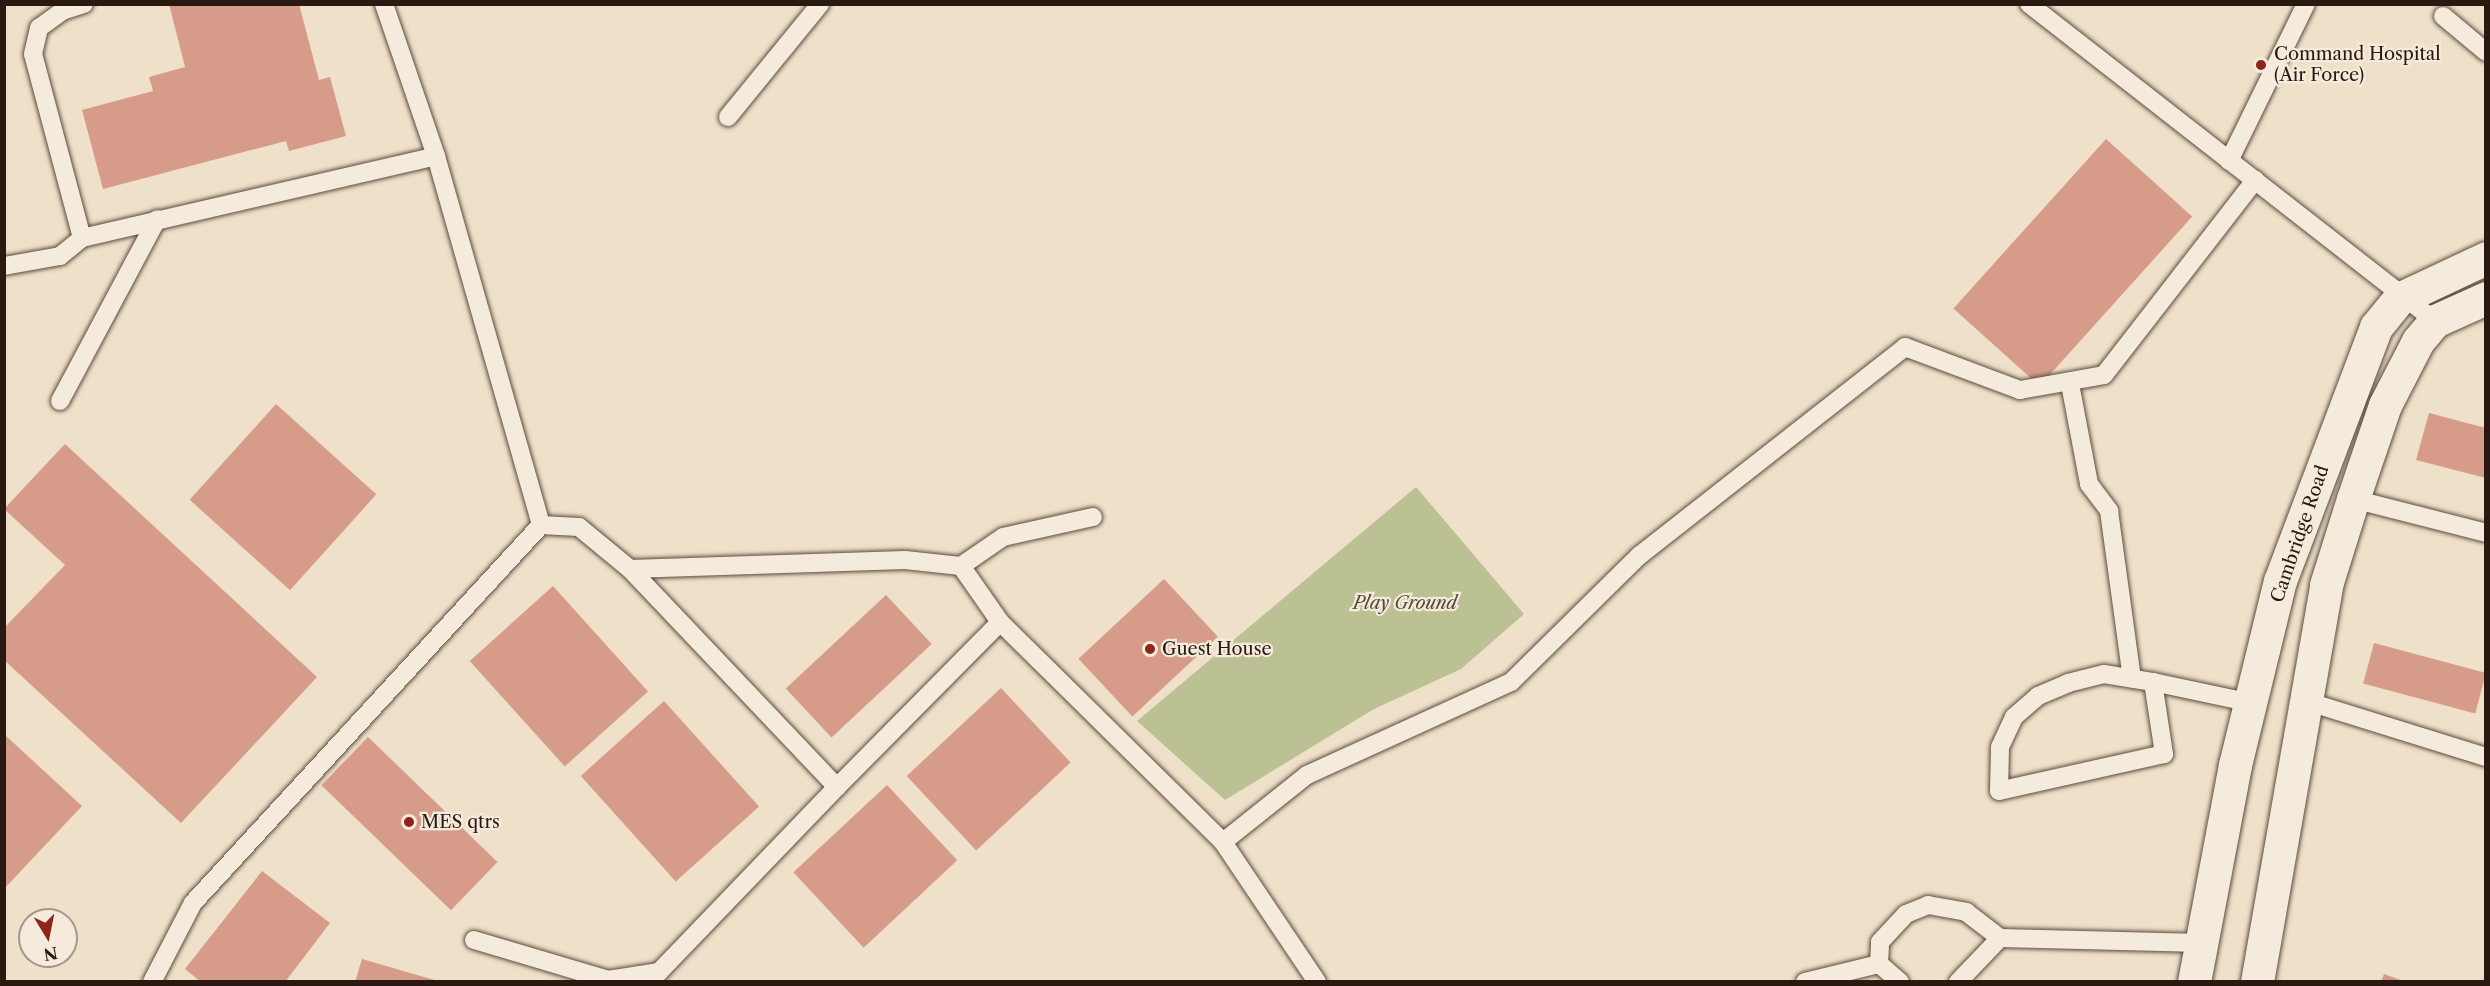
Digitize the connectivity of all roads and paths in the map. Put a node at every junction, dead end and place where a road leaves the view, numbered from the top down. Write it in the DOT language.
graph roads {
  1 [pos="84,4"];
  2 [pos="384,4"];
  3 [pos="820,4"];
  4 [pos="2029,4"];
  5 [pos="2306,4"];
  6 [pos="2443,16"];
  7 [pos="2486,52"];
  8 [pos="728,117"];
  9 [pos="436,156"];
  10 [pos="2229,161"];
  11 [pos="2255,180"];
  12 [pos="157,219"];
  13 [pos="82,238"];
  14 [pos="2486,258"];
  15 [pos="4,266"];
  16 [pos="2486,298"];
  17 [pos="2399,299"];
  18 [pos="2435,321"];
  19 [pos="2070,384"];
  20 [pos="60,401"];
  21 [pos="2353,499"];
  22 [pos="1092,517"];
  23 [pos="541,525"];
  24 [pos="2486,533"];
  25 [pos="961,566"];
  26 [pos="630,569"];
  27 [pos="1000,622"];
  28 [pos="2132,678"];
  29 [pos="2153,682"];
  30 [pos="2306,701"];
  31 [pos="2252,703"];
  32 [pos="2486,757"];
  33 [pos="837,787"];
  34 [pos="1223,842"];
  35 [pos="2000,938"];
  36 [pos="474,940"];
  37 [pos="2202,943"];
  38 [pos="1880,964"];
  39 [pos="152,981"];
  40 [pos="1317,981"];
  41 [pos="1805,981"];
  42 [pos="1899,981"];
  43 [pos="1958,981"];
  44 [pos="2194,981"];
  45 [pos="2257,981"];
  1 -- 13 [label="lane"];
  2 -- 9 [label="lane"];
  3 -- 8 [label="lane"];
  4 -- 10 [label="lane"];
  5 -- 10 [label="lane"];
  6 -- 7 [label="lane"];
  9 -- 12 [label="lane"];
  9 -- 23 [label="lane"];
  10 -- 11 [label="lane"];
  11 -- 17 [label="lane"];
  11 -- 19 [label="lane"];
  12 -- 13 [label="lane"];
  12 -- 20 [label="lane"];
  13 -- 15 [label="lane"];
  14 -- 17 [label="street, Cambridge Road"];
  16 -- 18 [label="street"];
  17 -- 18 [label="lane"];
  17 -- 31 [label="street, Cambridge Road"];
  18 -- 21 [label="street"];
  19 -- 28 [label="lane"];
  19 -- 34 [label="lane"];
  21 -- 24 [label="lane"];
  21 -- 30 [label="street"];
  22 -- 25 [label="lane"];
  23 -- 26 [label="lane"];
  23 -- 39 [label="lane"];
  25 -- 26 [label="lane"];
  25 -- 27 [label="lane"];
  26 -- 33 [label="lane"];
  27 -- 33 [label="lane"];
  27 -- 34 [label="lane"];
  28 -- 29 [label="lane"];
  28 -- 29 [label="lane"];
  29 -- 31 [label="lane"];
  30 -- 32 [label="lane"];
  30 -- 45 [label="street"];
  31 -- 37 [label="street, Cambridge Road"];
  33 -- 36 [label="lane"];
  34 -- 40 [label="lane"];
  35 -- 37 [label="lane"];
  35 -- 38 [label="lane"];
  35 -- 43 [label="lane"];
  37 -- 44 [label="street, Cambridge Road"];
  38 -- 41 [label="lane"];
  38 -- 42 [label="lane"];
}
